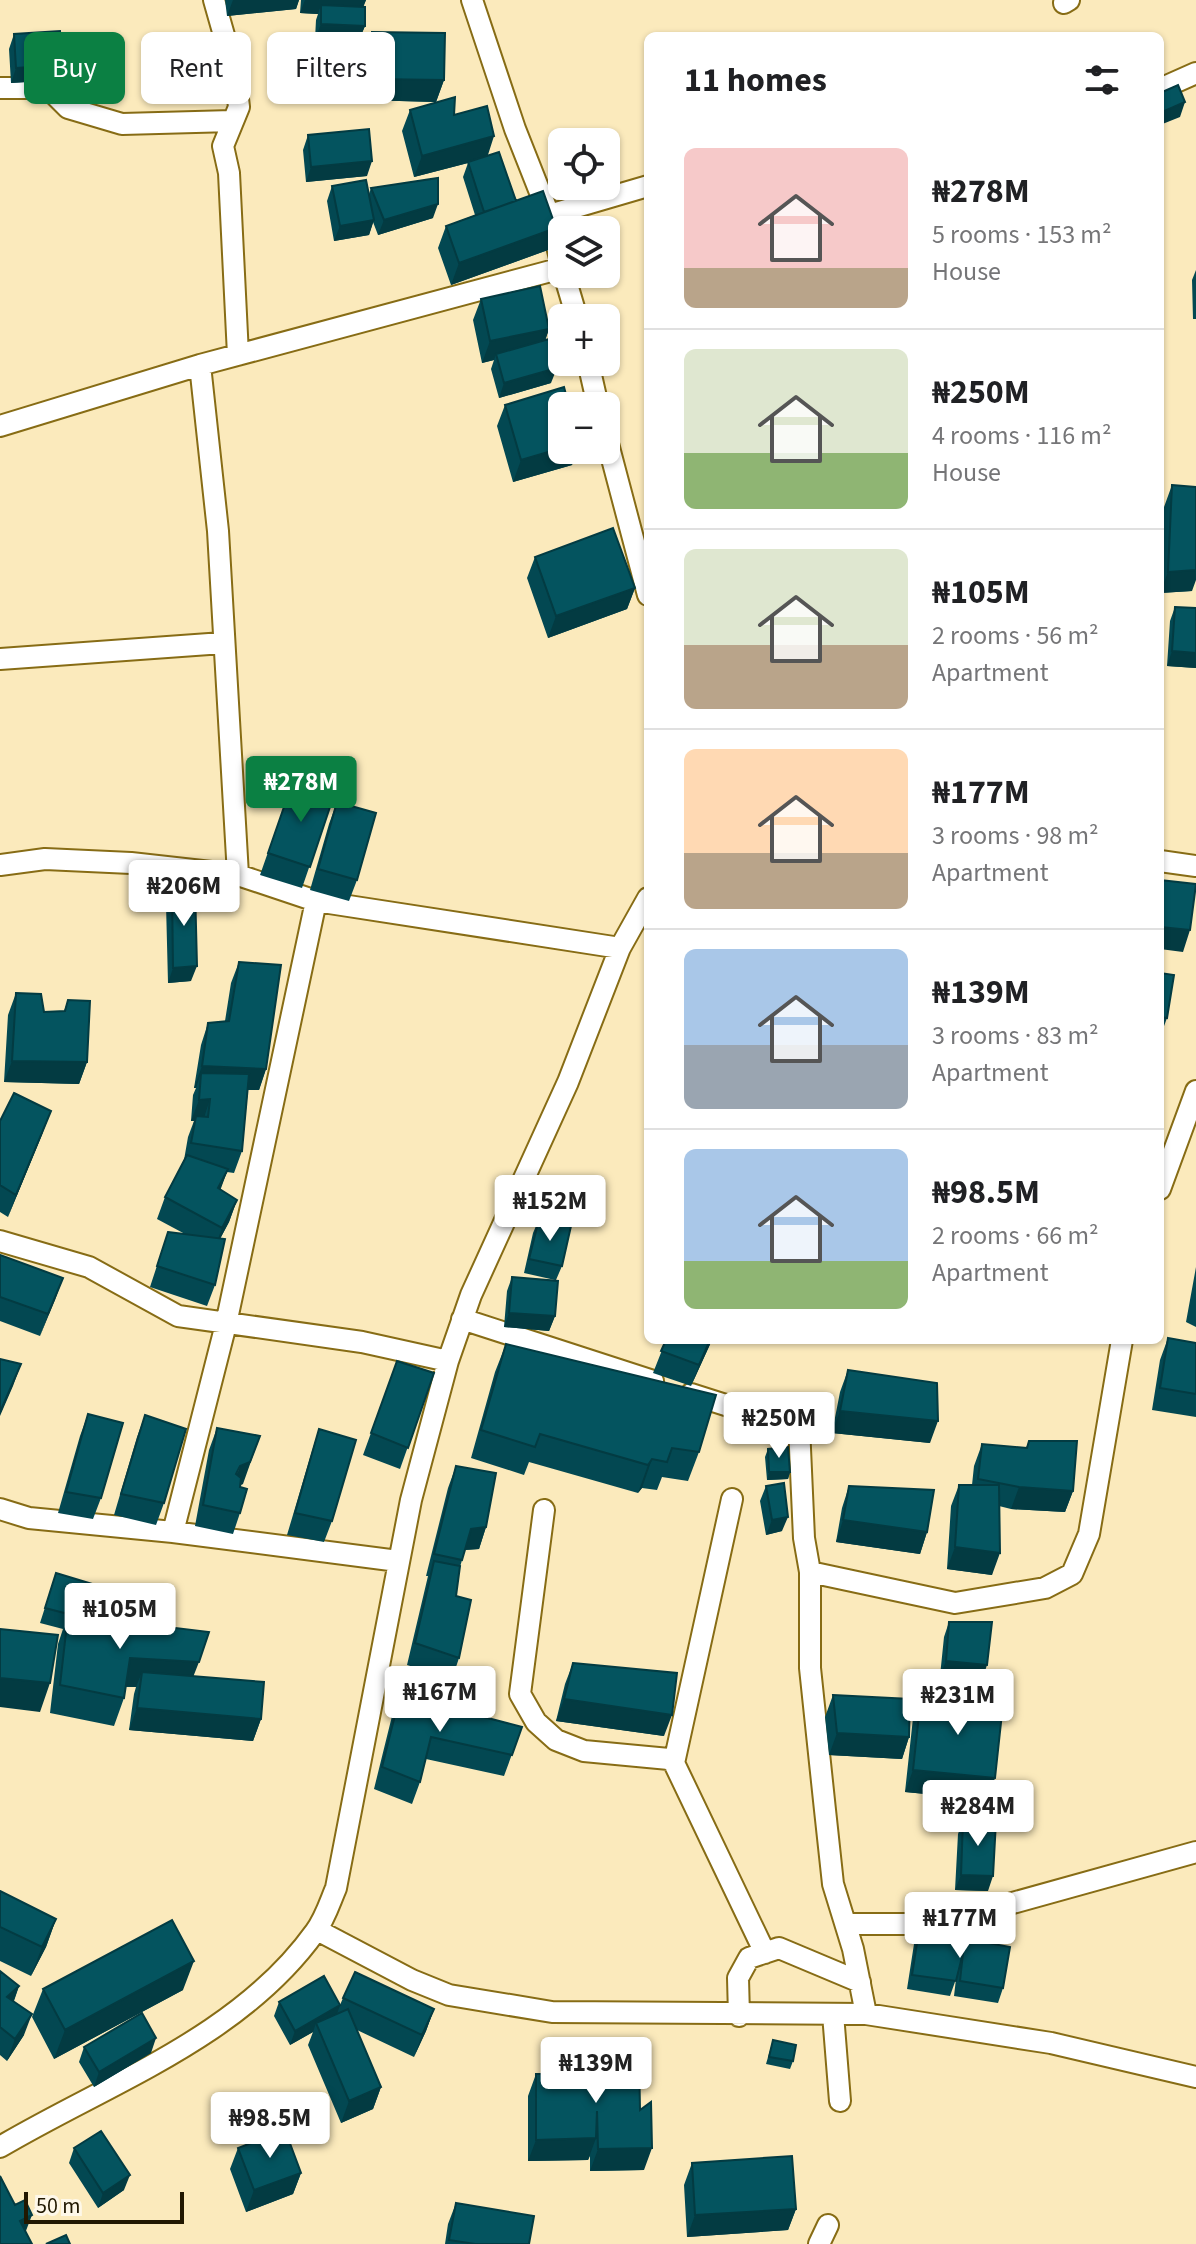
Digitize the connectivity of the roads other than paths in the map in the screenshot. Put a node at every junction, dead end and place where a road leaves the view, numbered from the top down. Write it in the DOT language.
graph roads {
  1 [pos="214,0"];
  2 [pos="472,0"];
  3 [pos="1196,73"];
  4 [pos="1164,87"];
  5 [pos="0,88"];
  6 [pos="232,121"];
  7 [pos="644,187"];
  8 [pos="549,215"];
  9 [pos="548,271"];
  10 [pos="238,355"];
  11 [pos="200,365"];
  12 [pos="0,426"];
  13 [pos="613,464"];
  14 [pos="644,580"];
  15 [pos="223,643"];
  16 [pos="0,659"];
  17 [pos="1164,862"];
  18 [pos="0,865"];
  19 [pos="1196,866"];
  20 [pos="238,875"];
  21 [pos="316,901"];
  22 [pos="644,905"];
  23 [pos="620,948"];
  24 [pos="1196,1091"];
  25 [pos="1164,1178"];
  26 [pos="0,1241"];
  27 [pos="462,1319"];
  28 [pos="226,1324"];
  29 [pos="1121,1344"];
  30 [pos="448,1361"];
  31 [pos="732,1499"];
  32 [pos="0,1509"];
  33 [pos="544,1510"];
  34 [pos="173,1532"];
  35 [pos="398,1561"];
  36 [pos="810,1572"];
  37 [pos="674,1763"];
  38 [pos="1196,1852"];
  39 [pos="846,1924"];
  40 [pos="317,1930"];
  41 [pos="765,1953"];
  42 [pos="860,1982"];
  43 [pos="833,2014"];
  44 [pos="866,2014"];
  45 [pos="739,2016"];
  46 [pos="1196,2077"];
  47 [pos="840,2101"];
  48 [pos="0,2147"];
  1 -- 6 [label="street"];
  2 -- 8 [label="street"];
  3 -- 4 [label="street"];
  5 -- 6 [label="street"];
  6 -- 10 [label="street"];
  7 -- 8 [label="street"];
  9 -- 10 [label="street"];
  10 -- 11 [label="street"];
  11 -- 12 [label="street"];
  11 -- 15 [label="street"];
  13 -- 14 [label="street"];
  15 -- 16 [label="street"];
  15 -- 20 [label="street"];
  17 -- 19 [label="street"];
  18 -- 20 [label="street"];
  20 -- 21 [label="street"];
  21 -- 23 [label="street"];
  21 -- 28 [label="street"];
  22 -- 23 [label="street"];
  23 -- 27 [label="street"];
  24 -- 25 [label="street"];
  26 -- 28 [label="street"];
  27 -- 30 [label="street"];
  27 -- 36 [label="street"];
  28 -- 30 [label="street"];
  28 -- 34 [label="street"];
  29 -- 36 [label="street"];
  30 -- 35 [label="street"];
  31 -- 37 [label="street"];
  32 -- 34 [label="street"];
  33 -- 37 [label="street"];
  34 -- 35 [label="street"];
  35 -- 40 [label="street"];
  36 -- 39 [label="street"];
  37 -- 41 [label="street"];
  38 -- 39 [label="street"];
  39 -- 42 [label="street"];
  40 -- 45 [label="street"];
  40 -- 48 [label="street"];
  41 -- 42 [label="street"];
  41 -- 45 [label="street"];
  42 -- 44 [label="street"];
  43 -- 44 [label="street"];
  43 -- 45 [label="street"];
  43 -- 47 [label="street"];
  44 -- 46 [label="street"];
}
